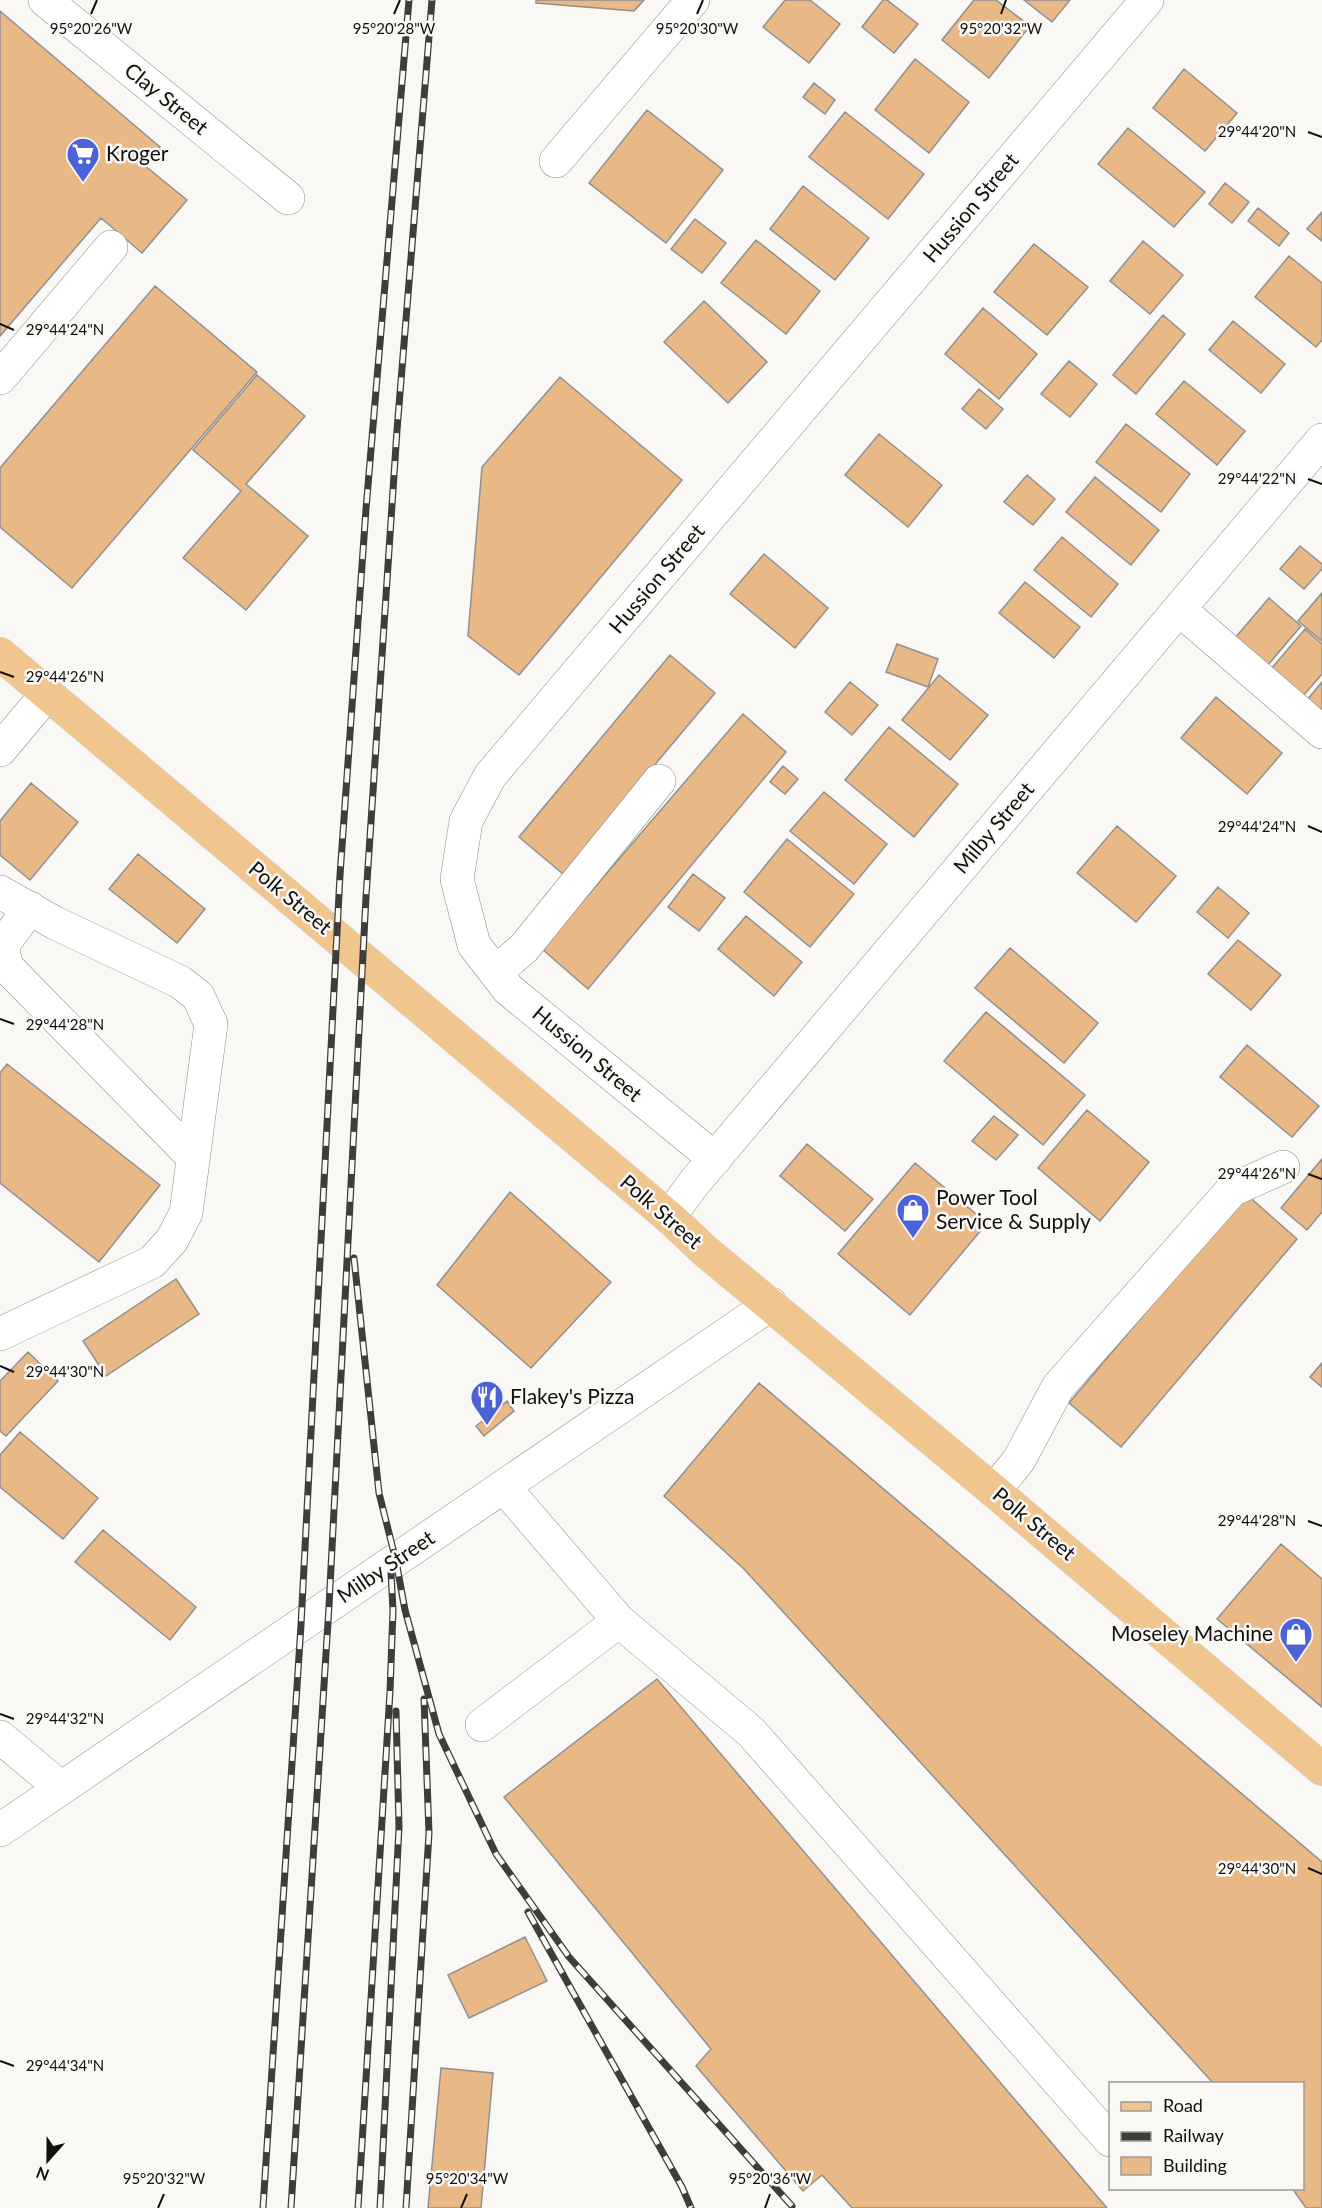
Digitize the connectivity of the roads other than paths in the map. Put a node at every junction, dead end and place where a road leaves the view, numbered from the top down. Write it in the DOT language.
graph roads {
  1 [pos="45,0"];
  2 [pos="693,0"];
  3 [pos="1148,0"];
  4 [pos="555,161"];
  5 [pos="288,198"];
  6 [pos="111,247"];
  7 [pos="0,378"];
  8 [pos="1322,440"];
  9 [pos="1179,609"];
  10 [pos="0,654"];
  11 [pos="47,694"];
  12 [pos="1322,732"];
  13 [pos="0,750"];
  14 [pos="659,781"];
  15 [pos="0,892"];
  16 [pos="30,908"];
  17 [pos="496,972"];
  18 [pos="193,1157"];
  19 [pos="715,1159"];
  20 [pos="1283,1167"];
  21 [pos="669,1217"];
  22 [pos="771,1304"];
  23 [pos="0,1334"];
  24 [pos="504,1487"];
  25 [pos="994,1491"];
  26 [pos="619,1621"];
  27 [pos="482,1725"];
  28 [pos="0,1737"];
  29 [pos="1322,1769"];
  30 [pos="61,1788"];
  31 [pos="0,1830"];
  32 [pos="1109,2139"];
  1 -- 5 [label="street, Clay Street"];
  2 -- 4 [label="street"];
  3 -- 17 [label="street, Hussion Street"];
  6 -- 7 [label="street"];
  8 -- 9 [label="street, Milby Street"];
  9 -- 12 [label="street"];
  9 -- 19 [label="street, Milby Street"];
  10 -- 11 [label="main road, Polk Street"];
  11 -- 13 [label="street"];
  11 -- 21 [label="main road, Polk Street"];
  14 -- 17 [label="street"];
  15 -- 16 [label="street"];
  16 -- 18 [label="street"];
  16 -- 18 [label="street"];
  17 -- 19 [label="street, Hussion Street"];
  18 -- 23 [label="street"];
  19 -- 21 [label="street, Milby Street"];
  20 -- 25 [label="street"];
  21 -- 22 [label="main road, Polk Street"];
  22 -- 24 [label="street, Milby Street"];
  22 -- 25 [label="main road, Polk Street"];
  24 -- 26 [label="street"];
  24 -- 30 [label="street, Milby Street"];
  25 -- 29 [label="main road, Polk Street"];
  26 -- 27 [label="street"];
  26 -- 32 [label="street"];
  28 -- 30 [label="street"];
  30 -- 31 [label="street, Milby Street"];
}
